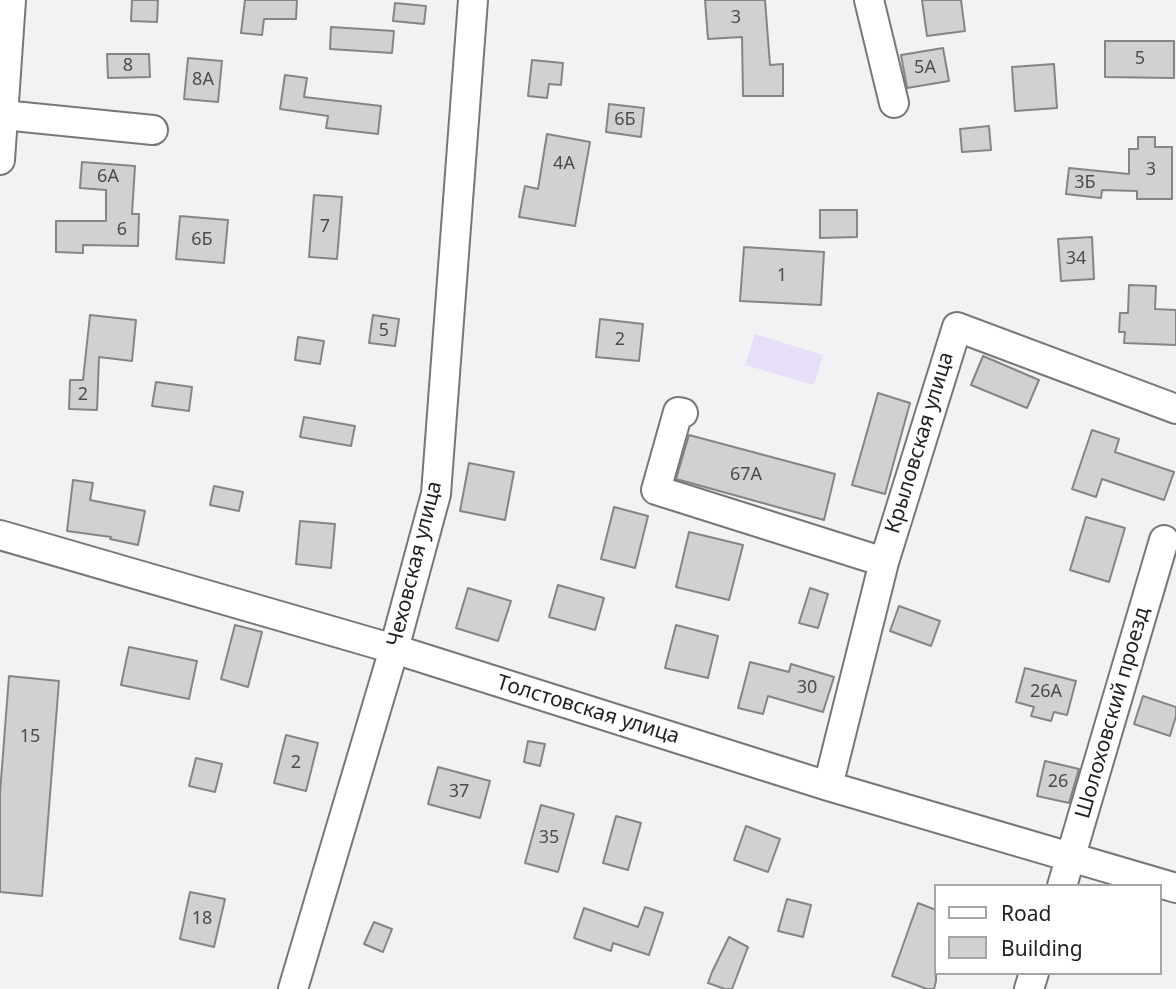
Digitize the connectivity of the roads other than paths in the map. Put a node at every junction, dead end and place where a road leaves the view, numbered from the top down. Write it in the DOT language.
graph roads {
  1 [pos="11,0"];
  2 [pos="473,0"];
  3 [pos="869,0"];
  4 [pos="894,103"];
  5 [pos="3,115"];
  6 [pos="153,130"];
  7 [pos="0,160"];
  8 [pos="1176,409"];
  9 [pos="683,413"];
  10 [pos="0,536"];
  11 [pos="1164,540"];
  12 [pos="884,562"];
  13 [pos="394,649"];
  14 [pos="828,786"];
  15 [pos="1071,857"];
  16 [pos="1063,884"];
  17 [pos="1176,888"];
  18 [pos="293,989"];
  1 -- 5 [label="street"];
  2 -- 13 [label="street, Чеховская улица"];
  3 -- 4 [label="street"];
  5 -- 6 [label="street"];
  5 -- 7 [label="street"];
  8 -- 12 [label="street, Крыловская улица"];
  9 -- 12 [label="street"];
  10 -- 13 [label="street, Толстовская улица"];
  11 -- 15 [label="street, Шолоховский проезд"];
  12 -- 14 [label="street, Крыловская улица"];
  13 -- 14 [label="street, Толстовская улица"];
  13 -- 18 [label="street, Чеховская улица"];
  14 -- 15 [label="street, Толстовская улица"];
  15 -- 16 [label="street, Шолоховский проезд"];
  15 -- 17 [label="street, Толстовская улица"];
}
